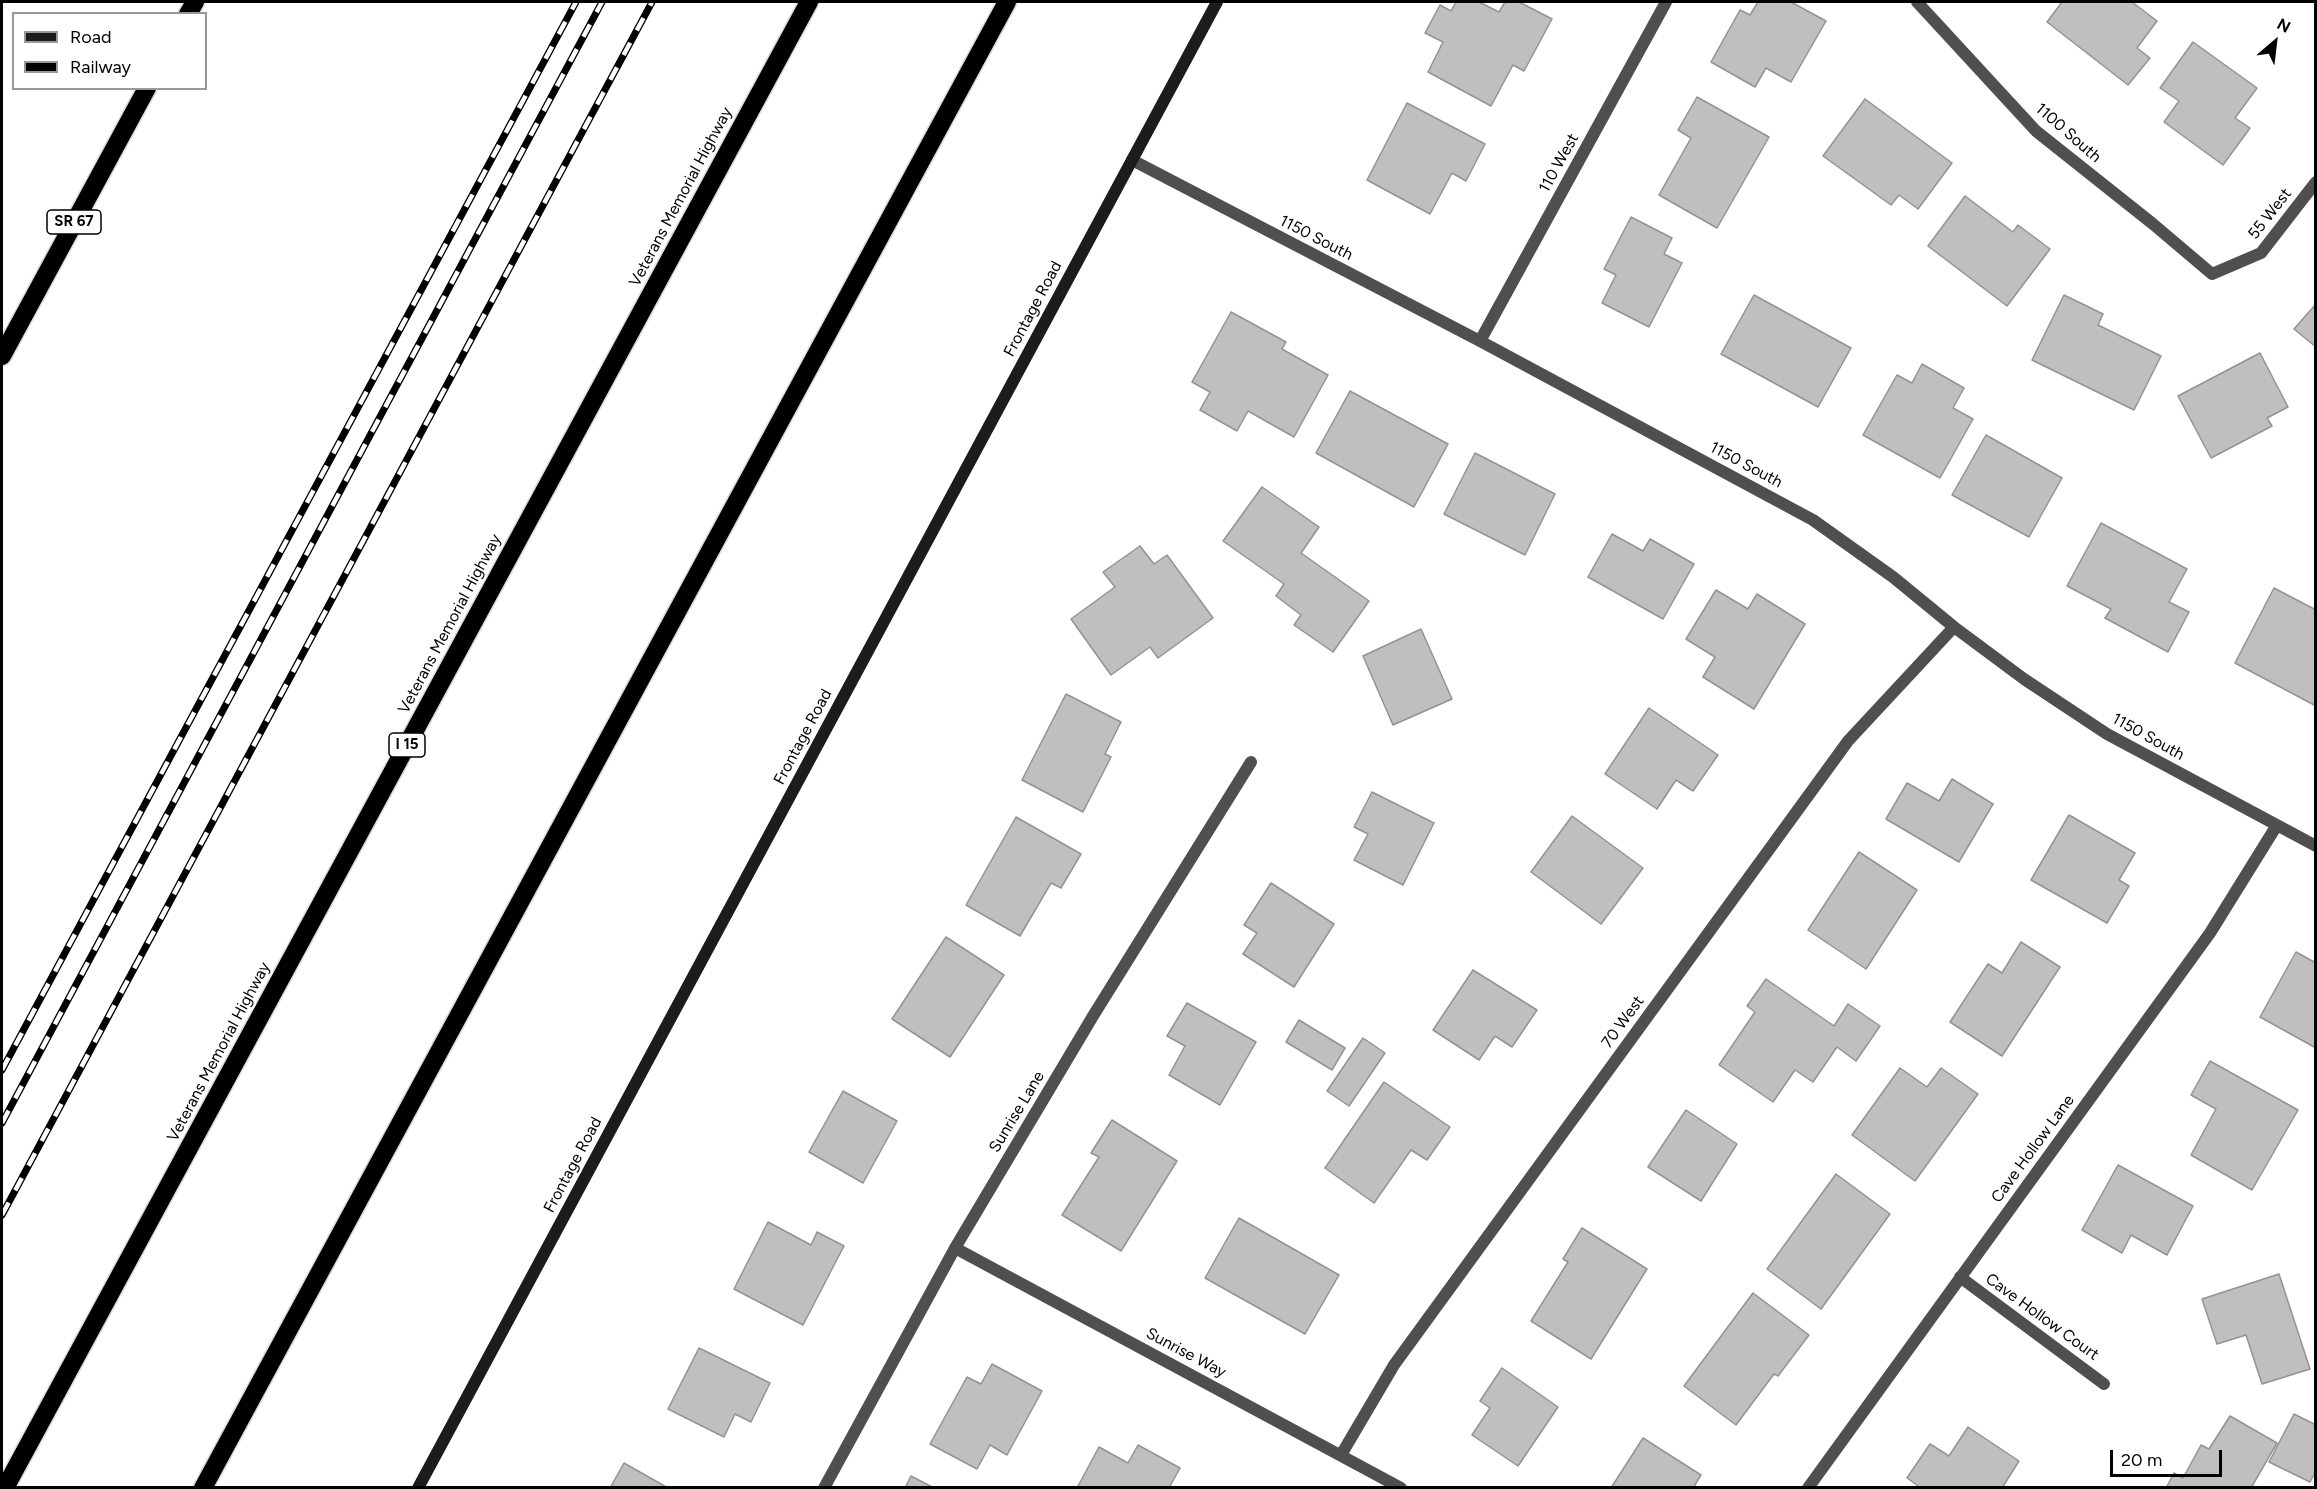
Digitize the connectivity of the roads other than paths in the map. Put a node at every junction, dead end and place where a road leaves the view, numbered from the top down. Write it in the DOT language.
graph roads {
  1 [pos="809,2"];
  2 [pos="1007,2"];
  3 [pos="1217,2"];
  4 [pos="1666,2"];
  5 [pos="1917,2"];
  6 [pos="146,90"];
  7 [pos="1132,160"];
  8 [pos="2316,182"];
  9 [pos="2212,274"];
  10 [pos="1480,341"];
  11 [pos="2,356"];
  12 [pos="1954,627"];
  13 [pos="1251,762"];
  14 [pos="2277,825"];
  15 [pos="2316,846"];
  16 [pos="955,1248"];
  17 [pos="1960,1277"];
  18 [pos="2104,1384"];
  19 [pos="1341,1455"];
  20 [pos="5,1488"];
  21 [pos="203,1488"];
  22 [pos="418,1488"];
  23 [pos="824,1488"];
  24 [pos="1401,1488"];
  25 [pos="1808,1488"];
  1 -- 20 [label="highway, Veterans Memorial Highway / I 15"];
  2 -- 21 [label="highway"];
  3 -- 7 [label="street, Frontage Road"];
  4 -- 10 [label="street, 110 West"];
  5 -- 9 [label="street, 1100 South"];
  6 -- 11 [label="highway, SR 67"];
  7 -- 10 [label="street, 1150 South"];
  7 -- 22 [label="street, Frontage Road"];
  8 -- 9 [label="street, 55 West"];
  10 -- 12 [label="street, 1150 South"];
  12 -- 14 [label="street, 1150 South"];
  12 -- 19 [label="street, 70 West"];
  13 -- 16 [label="street, Sunrise Lane"];
  14 -- 15 [label="street, 1150 South"];
  14 -- 17 [label="street, Cave Hollow Lane"];
  16 -- 19 [label="street, Sunrise Way"];
  16 -- 23 [label="street, Sunrise Lane"];
  17 -- 18 [label="street, Cave Hollow Court"];
  17 -- 25 [label="street, Cave Hollow Lane"];
  19 -- 24 [label="street, Sunrise Way"];
}
